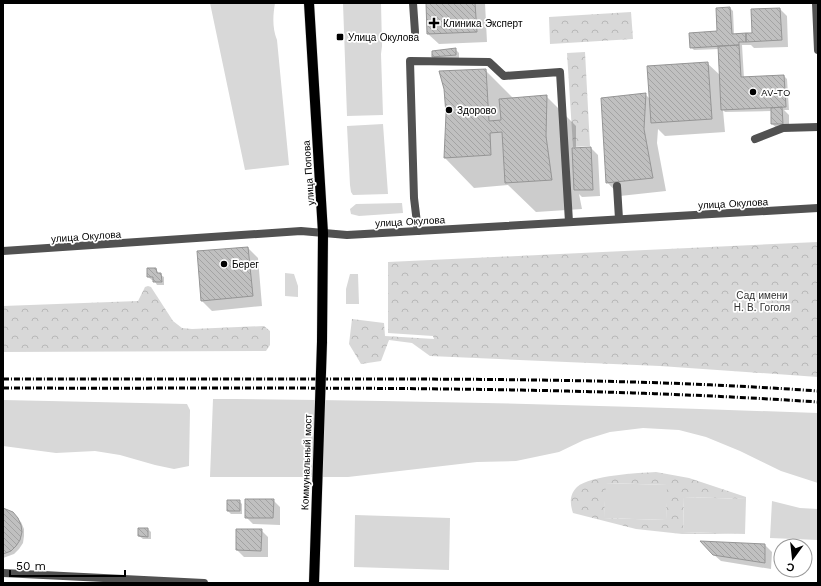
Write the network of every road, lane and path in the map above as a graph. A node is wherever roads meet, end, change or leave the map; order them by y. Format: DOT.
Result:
graph roads {
  1 [pos="309,3"];
  2 [pos="413,3"];
  3 [pos="816,3"];
  4 [pos="415,32"];
  5 [pos="818,50"];
  6 [pos="818,127"];
  7 [pos="755,139"];
  8 [pos="617,186"];
  9 [pos="818,208"];
  10 [pos="619,219"];
  11 [pos="569,222"];
  12 [pos="418,231"];
  13 [pos="323,233"];
  14 [pos="3,252"];
  15 [pos="322,342"];
  16 [pos="3,573"];
  17 [pos="204,583"];
  18 [pos="314,583"];
  1 -- 13 [label="main road, улица Попова"];
  2 -- 4 [label="street"];
  3 -- 5 [label="street"];
  6 -- 7 [label="street"];
  8 -- 10 [label="street"];
  9 -- 10 [label="street, улица Окулова"];
  10 -- 11 [label="street, улица Окулова"];
  11 -- 12 [label="street, улица Окулова"];
  11 -- 12 [label="street"];
  12 -- 13 [label="street, улица Окулова"];
  13 -- 14 [label="street, улица Окулова"];
  13 -- 15 [label="main road, улица Попова"];
  15 -- 18 [label="main road, Коммунальный мост, bridge"];
  16 -- 17 [label="street"];
}
